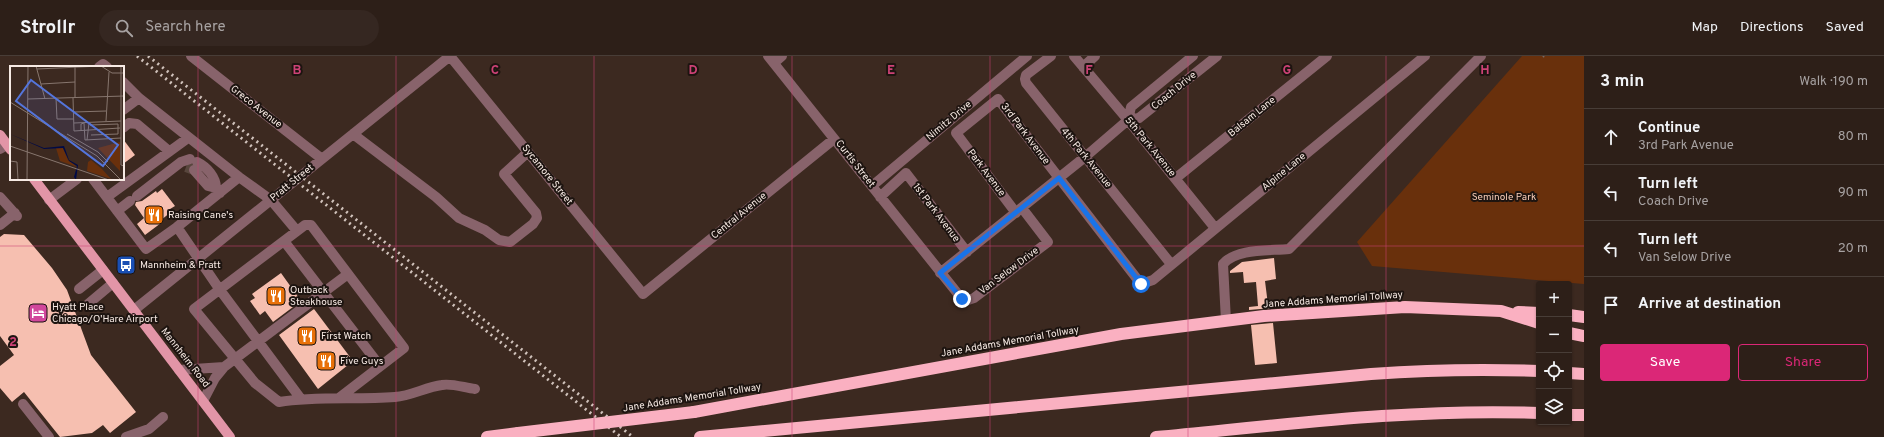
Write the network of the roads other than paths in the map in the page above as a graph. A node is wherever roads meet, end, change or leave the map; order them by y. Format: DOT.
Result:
graph roads {
  1 [pos="190,56"];
  2 [pos="450,56"];
  3 [pos="782,56"];
  4 [pos="1027,56"];
  5 [pos="1051,56"];
  6 [pos="1074,56"];
  7 [pos="1095,56"];
  8 [pos="1192,56"];
  9 [pos="1217,56"];
  10 [pos="1327,56"];
  11 [pos="1425,56"];
  12 [pos="1481,56"];
  13 [pos="771,59"];
  14 [pos="1083,66"];
  15 [pos="124,83"];
  16 [pos="139,98"];
  17 [pos="124,109"];
  18 [pos="1128,120"];
  19 [pos="124,127"];
  20 [pos="956,133"];
  21 [pos="353,134"];
  22 [pos="0,135"];
  23 [pos="188,138"];
  24 [pos="834,139"];
  25 [pos="6,148"];
  26 [pos="169,152"];
  27 [pos="528,152"];
  28 [pos="1085,157"];
  29 [pos="322,159"];
  30 [pos="239,177"];
  31 [pos="1059,178"];
  32 [pos="1176,178"];
  33 [pos="35,180"];
  34 [pos="76,180"];
  35 [pos="94,180"];
  36 [pos="872,186"];
  37 [pos="218,191"];
  38 [pos="0,197"];
  39 [pos="107,197"];
  40 [pos="880,197"];
  41 [pos="50,200"];
  42 [pos="271,200"];
  43 [pos="117,211"];
  44 [pos="1019,211"];
  45 [pos="0,225"];
  46 [pos="177,227"];
  47 [pos="1216,228"];
  48 [pos="297,231"];
  49 [pos="284,241"];
  50 [pos="966,252"];
  51 [pos="198,259"];
  52 [pos="1171,264"];
  53 [pos="103,270"];
  54 [pos="940,273"];
  55 [pos="348,274"];
  56 [pos="113,283"];
  57 [pos="1141,284"];
  58 [pos="79,289"];
  59 [pos="220,290"];
  60 [pos="323,293"];
  61 [pos="644,294"];
  62 [pos="88,304"];
  63 [pos="134,310"];
  64 [pos="1501,311"];
  65 [pos="1536,313"];
  66 [pos="1572,315"];
  67 [pos="1584,316"];
  68 [pos="1226,321"];
  69 [pos="1536,322"];
  70 [pos="1572,334"];
  71 [pos="1584,336"];
  72 [pos="259,341"];
  73 [pos="234,359"];
  74 [pos="380,366"];
  75 [pos="224,367"];
  76 [pos="179,370"];
  77 [pos="1536,372"];
  78 [pos="1572,373"];
  79 [pos="1584,374"];
  80 [pos="475,389"];
  81 [pos="338,398"];
  82 [pos="300,399"];
  83 [pos="203,401"];
  84 [pos="23,404"];
  85 [pos="1536,414"];
  86 [pos="1572,415"];
  87 [pos="1584,415"];
  88 [pos="163,417"];
  89 [pos="49,437"];
  90 [pos="126,437"];
  91 [pos="230,437"];
  92 [pos="487,437"];
  93 [pos="700,437"];
  94 [pos="1156,437"];
  1 -- 29 [label="street, Greco Avenue"];
  2 -- 21 [label="street, Pratt Street"];
  2 -- 27 [label="street, Sycamore Street"];
  3 -- 13 [label="street"];
  4 -- 36 [label="street, Nimitz Drive"];
  5 -- 28 [label="street, 4th Park Avenue"];
  6 -- 14 [label="street, 5th Park Avenue"];
  7 -- 14 [label="street"];
  8 -- 18 [label="street, Coach Drive"];
  9 -- 18 [label="street, Coach Drive"];
  10 -- 32 [label="street, Balsam Lane"];
  11 -- 47 [label="street, Alpine Lane"];
  12 -- 68 [label="street"];
  13 -- 24 [label="street, Curtis Street"];
  14 -- 18 [label="street, 5th Park Avenue"];
  15 -- 16 [label="street"];
  16 -- 17 [label="street"];
  16 -- 23 [label="street"];
  18 -- 28 [label="street, Coach Drive"];
  18 -- 32 [label="street, 5th Park Avenue"];
  19 -- 26 [label="street"];
  20 -- 31 [label="street, 3rd Park Avenue"];
  20 -- 44 [label="street, Park Avenue"];
  21 -- 27 [label="street"];
  21 -- 29 [label="street, Pratt Street"];
  22 -- 25 [label="main road"];
  23 -- 26 [label="street"];
  23 -- 30 [label="street"];
  24 -- 36 [label="street, Curtis Street"];
  24 -- 61 [label="street, Central Avenue"];
  26 -- 39 [label="street"];
  27 -- 61 [label="street, Sycamore Street"];
  28 -- 31 [label="street, Coach Drive"];
  28 -- 52 [label="street, 4th Park Avenue"];
  29 -- 42 [label="street, Pratt Street"];
  30 -- 37 [label="street"];
  30 -- 42 [label="street"];
  31 -- 44 [label="street, Coach Drive"];
  31 -- 57 [label="street, 3rd Park Avenue"];
  32 -- 47 [label="street, 5th Park Avenue"];
  33 -- 41 [label="main road, Mannheim Road"];
  34 -- 41 [label="street"];
  35 -- 39 [label="street"];
  36 -- 40 [label="street, Curtis Street"];
  37 -- 43 [label="street"];
  37 -- 46 [label="street"];
  38 -- 45 [label="street"];
  39 -- 43 [label="street"];
  40 -- 50 [label="street, 1st Park Avenue"];
  40 -- 54 [label="street, Curtis Street"];
  41 -- 53 [label="main road, Mannheim Road"];
  42 -- 48 [label="street"];
  42 -- 51 [label="street, Pratt Street"];
  43 -- 46 [label="street"];
  44 -- 50 [label="street, Coach Drive"];
  44 -- 54 [label="street, Van Selow Drive"];
  46 -- 51 [label="street"];
  47 -- 52 [label="street, Alpine Lane"];
  48 -- 49 [label="street"];
  48 -- 55 [label="street"];
  49 -- 59 [label="street"];
  49 -- 60 [label="street"];
  50 -- 54 [label="street, Coach Drive"];
  51 -- 59 [label="street"];
  51 -- 63 [label="street, Pratt Street"];
  52 -- 57 [label="street, Alpine Lane"];
  53 -- 56 [label="main road, Mannheim Road"];
  53 -- 58 [label="street"];
  55 -- 60 [label="street"];
  55 -- 74 [label="street"];
  56 -- 62 [label="street"];
  56 -- 63 [label="main road, Mannheim Road"];
  59 -- 72 [label="street"];
  59 -- 73 [label="street"];
  60 -- 72 [label="street"];
  60 -- 74 [label="street"];
  63 -- 76 [label="main road, Mannheim Road"];
  64 -- 65 [label="highway"];
  64 -- 68 [label="highway, Jane Addams Memorial Tollway"];
  64 -- 69 [label="highway, Jane Addams Memorial Tollway"];
  66 -- 67 [label="highway"];
  68 -- 92 [label="highway, Jane Addams Memorial Tollway, bridge"];
  70 -- 71 [label="highway"];
  72 -- 73 [label="street"];
  72 -- 82 [label="street"];
  73 -- 75 [label="street"];
  73 -- 82 [label="street"];
  74 -- 81 [label="street"];
  75 -- 76 [label="street"];
  75 -- 83 [label="street"];
  76 -- 83 [label="main road, Mannheim Road"];
  77 -- 93 [label="highway"];
  78 -- 79 [label="highway"];
  80 -- 81 [label="street"];
  81 -- 82 [label="street"];
  83 -- 91 [label="main road, Mannheim Road"];
  84 -- 89 [label="street"];
  85 -- 94 [label="highway"];
  86 -- 87 [label="highway"];
  88 -- 90 [label="street"];
}
